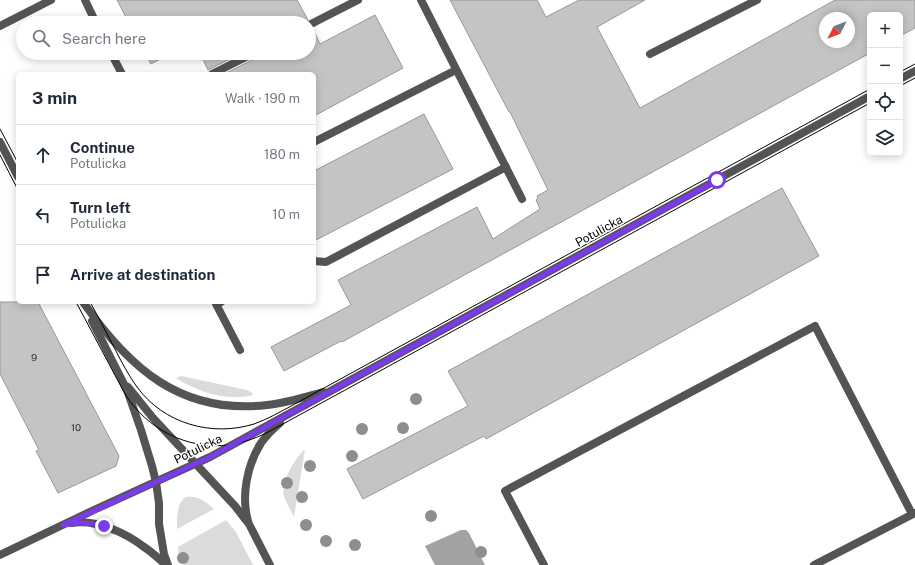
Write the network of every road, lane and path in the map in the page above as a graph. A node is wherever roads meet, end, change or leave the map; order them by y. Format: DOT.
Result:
graph roads {
  1 [pos="51,0"];
  2 [pos="85,0"];
  3 [pos="358,0"];
  4 [pos="421,0"];
  5 [pos="756,0"];
  6 [pos="20,16"];
  7 [pos="93,16"];
  8 [pos="16,18"];
  9 [pos="316,21"];
  10 [pos="0,26"];
  11 [pos="650,54"];
  12 [pos="115,60"];
  13 [pos="240,60"];
  14 [pos="456,70"];
  15 [pos="915,71"];
  16 [pos="121,72"];
  17 [pos="216,72"];
  18 [pos="903,77"];
  19 [pos="867,98"];
  20 [pos="316,141"];
  21 [pos="0,142"];
  22 [pos="506,167"];
  23 [pos="16,173"];
  24 [pos="522,199"];
  25 [pos="316,261"];
  26 [pos="84,304"];
  27 [pos="85,304"];
  28 [pos="216,304"];
  29 [pos="240,350"];
  30 [pos="119,373"];
  31 [pos="339,386"];
  32 [pos="296,410"];
  33 [pos="196,464"];
  34 [pos="156,482"];
  35 [pos="914,513"];
  36 [pos="249,524"];
  37 [pos="63,525"];
  38 [pos="0,555"];
  39 [pos="167,565"];
  40 [pos="270,565"];
  41 [pos="544,565"];
  42 [pos="814,565"];
  1 -- 6 [label="street"];
  2 -- 7 [label="street"];
  3 -- 9 [label="street"];
  4 -- 14 [label="street"];
  5 -- 11 [label="street"];
  8 -- 10 [label="street"];
  12 -- 16 [label="street"];
  13 -- 17 [label="street"];
  14 -- 20 [label="street"];
  14 -- 22 [label="street"];
  15 -- 18 [label="street"];
  19 -- 31 [label="street, Potulicka"];
  21 -- 23 [label="street"];
  22 -- 24 [label="street"];
  22 -- 25 [label="street"];
  26 -- 30 [label="street"];
  27 -- 31 [label="street, Potulicka"];
  28 -- 29 [label="street"];
  30 -- 33 [label="street"];
  30 -- 34 [label="street"];
  31 -- 32 [label="street, Potulicka"];
  32 -- 33 [label="street, Potulicka"];
  32 -- 36 [label="street"];
  33 -- 34 [label="street, Potulicka"];
  33 -- 36 [label="street"];
  34 -- 37 [label="street, Potulicka"];
  34 -- 39 [label="street"];
  35 -- 41 [label="street"];
  35 -- 42 [label="street"];
  36 -- 40 [label="street"];
  37 -- 38 [label="street, Potulicka"];
  37 -- 39 [label="street, Potulicka"];
}
